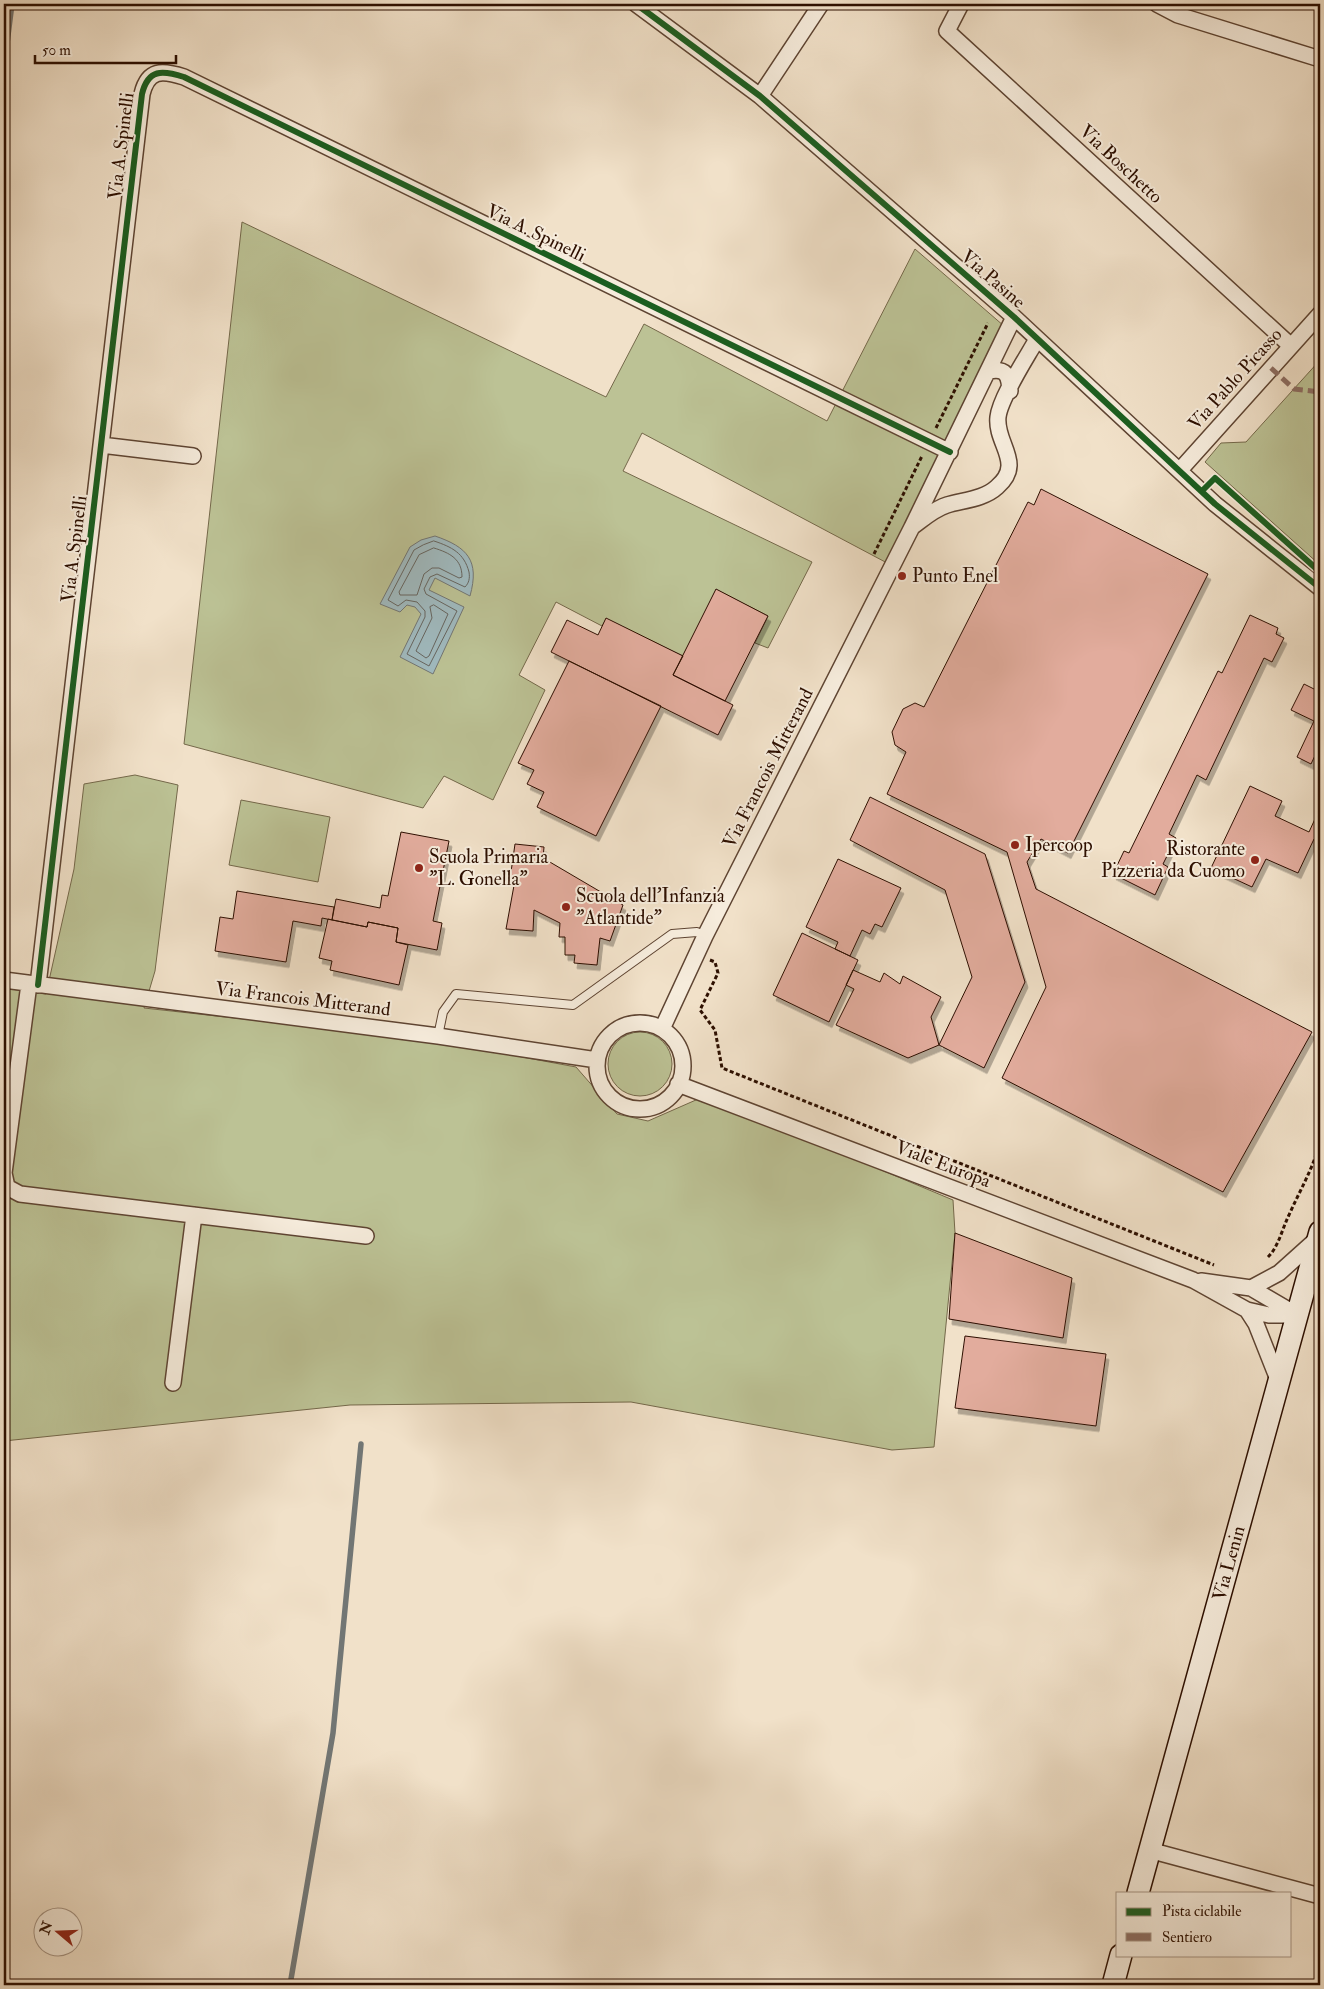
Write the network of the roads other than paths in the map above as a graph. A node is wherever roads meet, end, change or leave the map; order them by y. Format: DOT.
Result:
graph roads {
  1 [pos="636,4"];
  2 [pos="821,4"];
  3 [pos="961,4"];
  4 [pos="1157,4"];
  5 [pos="1320,59"];
  6 [pos="760,96"];
  7 [pos="1320,314"];
  8 [pos="1014,317"];
  9 [pos="1037,339"];
  10 [pos="1290,346"];
  11 [pos="989,371"];
  12 [pos="1010,391"];
  13 [pos="101,445"];
  14 [pos="950,452"];
  15 [pos="193,456"];
  16 [pos="942,469"];
  17 [pos="1180,470"];
  18 [pos="952,504"];
  19 [pos="912,527"];
  20 [pos="1320,588"];
  21 [pos="706,936"];
  22 [pos="4,980"];
  23 [pos="33,984"];
  24 [pos="662,1028"];
  25 [pos="438,1036"];
  26 [pos="597,1060"];
  27 [pos="678,1084"];
  28 [pos="194,1215"];
  29 [pos="1320,1234"];
  30 [pos="366,1236"];
  31 [pos="1193,1280"];
  32 [pos="1251,1288"];
  33 [pos="1247,1310"];
  34 [pos="1297,1315"];
  35 [pos="1279,1382"];
  36 [pos="173,1383"];
  37 [pos="1149,1850"];
  38 [pos="1138,1892"];
  39 [pos="1320,1896"];
  40 [pos="1121,1956"];
  41 [pos="1112,1985"];
  1 -- 6 [label="street, Via Pasine"];
  2 -- 6 [label="street"];
  3 -- 10 [label="street, Via Boschetto"];
  4 -- 5 [label="street"];
  6 -- 8 [label="street, Via Pasine"];
  7 -- 10 [label="street, Via Pablo Picasso"];
  8 -- 9 [label="street, Via Pasine"];
  8 -- 11 [label="street, Via Francois Mitterand"];
  9 -- 12 [label="street, Via Francois Mitterand"];
  9 -- 17 [label="street, Via Pasine"];
  10 -- 17 [label="street, Via Pablo Picasso"];
  11 -- 12 [label="street"];
  11 -- 14 [label="street, Via Francois Mitterand"];
  12 -- 18 [label="street, Via Francois Mitterand"];
  13 -- 14 [label="street, Via A. Spinelli"];
  13 -- 15 [label="street"];
  13 -- 23 [label="street, Via A. Spinelli"];
  14 -- 16 [label="street, Via Francois Mitterand"];
  16 -- 18 [label="street"];
  16 -- 19 [label="street, Via Francois Mitterand"];
  17 -- 20 [label="street, Via Pasine"];
  18 -- 19 [label="street, Via Francois Mitterand"];
  19 -- 21 [label="street, Via Francois Mitterand"];
  21 -- 24 [label="street, Via Francois Mitterand"];
  21 -- 25 [label="lane"];
  22 -- 23 [label="street, Via Francois Mitterand"];
  23 -- 25 [label="street, Via Francois Mitterand"];
  23 -- 28 [label="street, Via A. Spinelli"];
  24 -- 26 [label="street"];
  24 -- 27 [label="street"];
  25 -- 26 [label="street, Via Francois Mitterand"];
  26 -- 27 [label="street"];
  27 -- 31 [label="street, Viale Europa"];
  28 -- 30 [label="street, Via A. Spinelli"];
  28 -- 36 [label="street"];
  29 -- 32 [label="street"];
  29 -- 34 [label="main road, Via Lenin"];
  31 -- 32 [label="street"];
  31 -- 33 [label="street"];
  32 -- 34 [label="street"];
  33 -- 34 [label="street"];
  33 -- 35 [label="street"];
  34 -- 35 [label="main road, Via Lenin"];
  35 -- 37 [label="main road, Via Lenin"];
  37 -- 38 [label="main road, Via Lenin"];
  37 -- 39 [label="street"];
  40 -- 41 [label="main road"];
}
